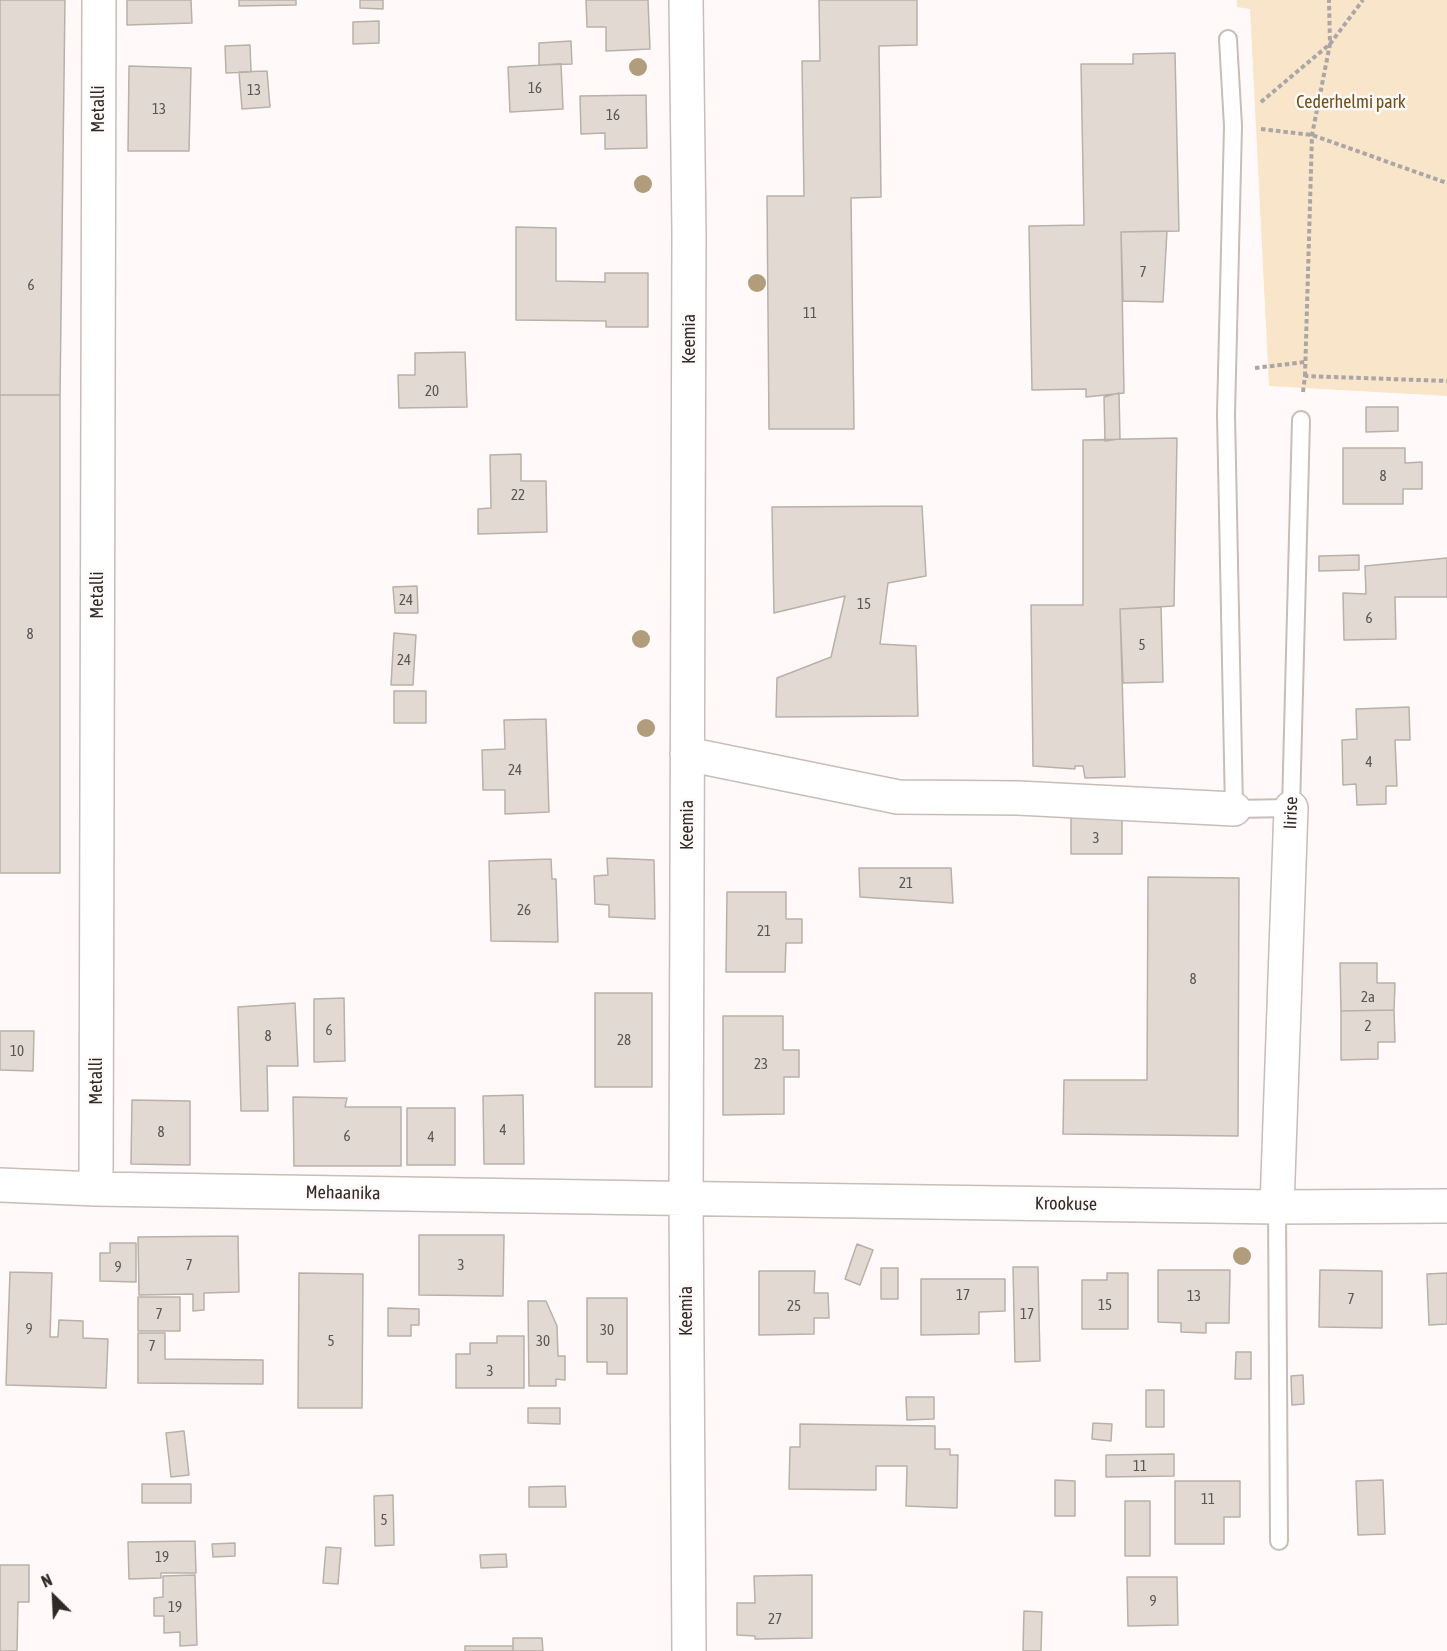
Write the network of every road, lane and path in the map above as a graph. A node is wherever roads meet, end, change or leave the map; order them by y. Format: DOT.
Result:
graph roads {
  1 [pos="99,0"];
  2 [pos="686,0"];
  3 [pos="1329,0"];
  4 [pos="1363,0"];
  5 [pos="1228,39"];
  6 [pos="1330,44"];
  7 [pos="1233,126"];
  8 [pos="1312,135"];
  9 [pos="1447,183"];
  10 [pos="1305,362"];
  11 [pos="1227,372"];
  12 [pos="1305,376"];
  13 [pos="1447,381"];
  14 [pos="1300,420"];
  15 [pos="687,754"];
  16 [pos="1292,808"];
  17 [pos="1234,809"];
  18 [pos="0,1185"];
  19 [pos="96,1190"];
  20 [pos="686,1198"];
  21 [pos="1447,1206"];
  22 [pos="1277,1207"];
  23 [pos="1279,1541"];
  24 [pos="689,1651"];
  1 -- 19 [label="street, Metalli"];
  2 -- 15 [label="street, Keemia"];
  3 -- 6 [label="path"];
  4 -- 6 [label="path"];
  5 -- 7 [label="lane"];
  6 -- 7 [label="path"];
  6 -- 8 [label="path"];
  7 -- 8 [label="path"];
  7 -- 11 [label="lane"];
  8 -- 9 [label="path"];
  8 -- 10 [label="path"];
  10 -- 11 [label="path"];
  10 -- 12 [label="path"];
  11 -- 17 [label="lane"];
  12 -- 13 [label="path"];
  12 -- 14 [label="path"];
  14 -- 16 [label="lane, Iirise"];
  15 -- 17 [label="street"];
  15 -- 20 [label="street, Keemia"];
  16 -- 17 [label="lane"];
  16 -- 22 [label="street, Iirise"];
  18 -- 19 [label="street, Mehaanika"];
  19 -- 20 [label="street, Mehaanika"];
  20 -- 22 [label="street, Krookuse"];
  20 -- 24 [label="street, Keemia"];
  21 -- 22 [label="street, Krookuse"];
  22 -- 23 [label="lane"];
}
